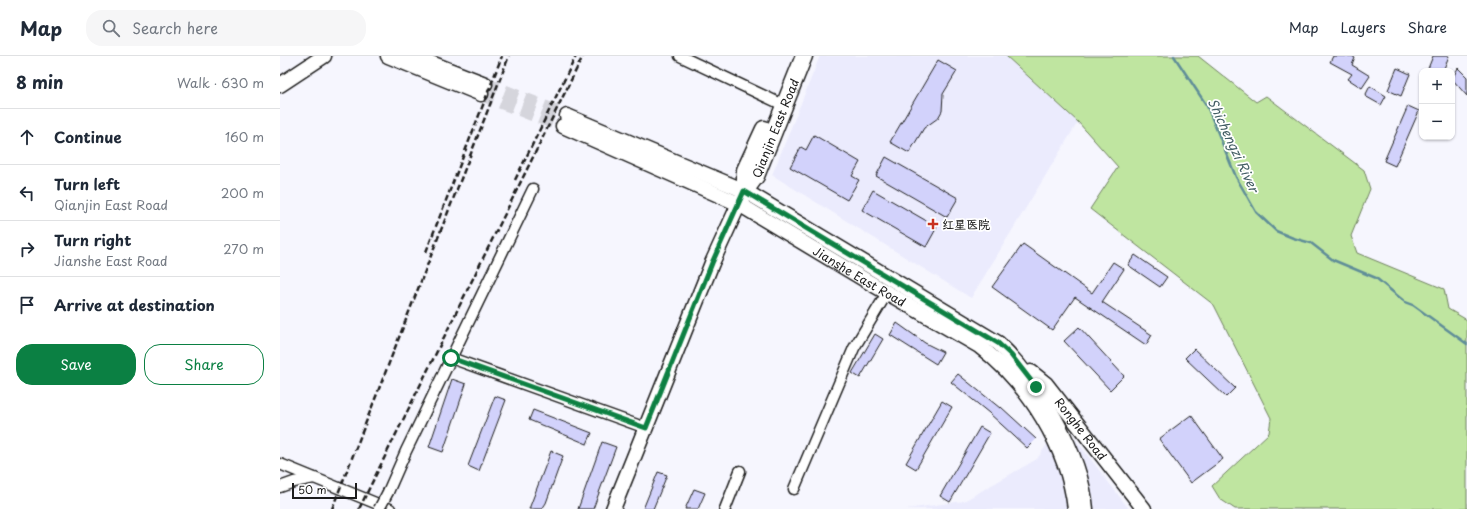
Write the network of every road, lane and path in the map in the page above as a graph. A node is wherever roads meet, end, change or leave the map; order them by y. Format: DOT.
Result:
graph roads {
  1 [pos="324,56"];
  2 [pos="388,56"];
  3 [pos="413,56"];
  4 [pos="680,56"];
  5 [pos="797,56"];
  6 [pos="804,56"];
  7 [pos="280,85"];
  8 [pos="777,102"];
  9 [pos="565,121"];
  10 [pos="533,189"];
  11 [pos="742,198"];
  12 [pos="887,292"];
  13 [pos="1011,355"];
  14 [pos="451,358"];
  15 [pos="646,428"];
  16 [pos="280,464"];
  17 [pos="740,471"];
  18 [pos="314,478"];
  19 [pos="280,488"];
  20 [pos="794,489"];
  21 [pos="379,509"];
  22 [pos="390,509"];
  23 [pos="613,509"];
  24 [pos="725,509"];
  25 [pos="1075,509"];
  26 [pos="1086,509"];
  27 [pos="1144,509"];
  1 -- 7 [label="main road"];
  2 -- 3 [label="main road"];
  4 -- 8 [label="street"];
  5 -- 8 [label="main road"];
  6 -- 11 [label="main road, Qianjin East Road"];
  8 -- 11 [label="main road"];
  9 -- 11 [label="main road"];
  10 -- 14 [label="street"];
  11 -- 12 [label="main road, Jianshe East Road"];
  11 -- 13 [label="main road, Jianshe East Road"];
  11 -- 15 [label="main road, Qianjin East Road"];
  12 -- 20 [label="street"];
  12 -- 25 [label="main road, Jianshe East Road"];
  13 -- 26 [label="main road, Jianshe East Road"];
  13 -- 27 [label="main road, Ronghe Road"];
  14 -- 15 [label="street"];
  14 -- 21 [label="street, bridge"];
  15 -- 23 [label="main road, Qianjin East Road"];
  16 -- 18 [label="street"];
  17 -- 24 [label="street"];
  18 -- 19 [label="street"];
  18 -- 22 [label="street"];
}
